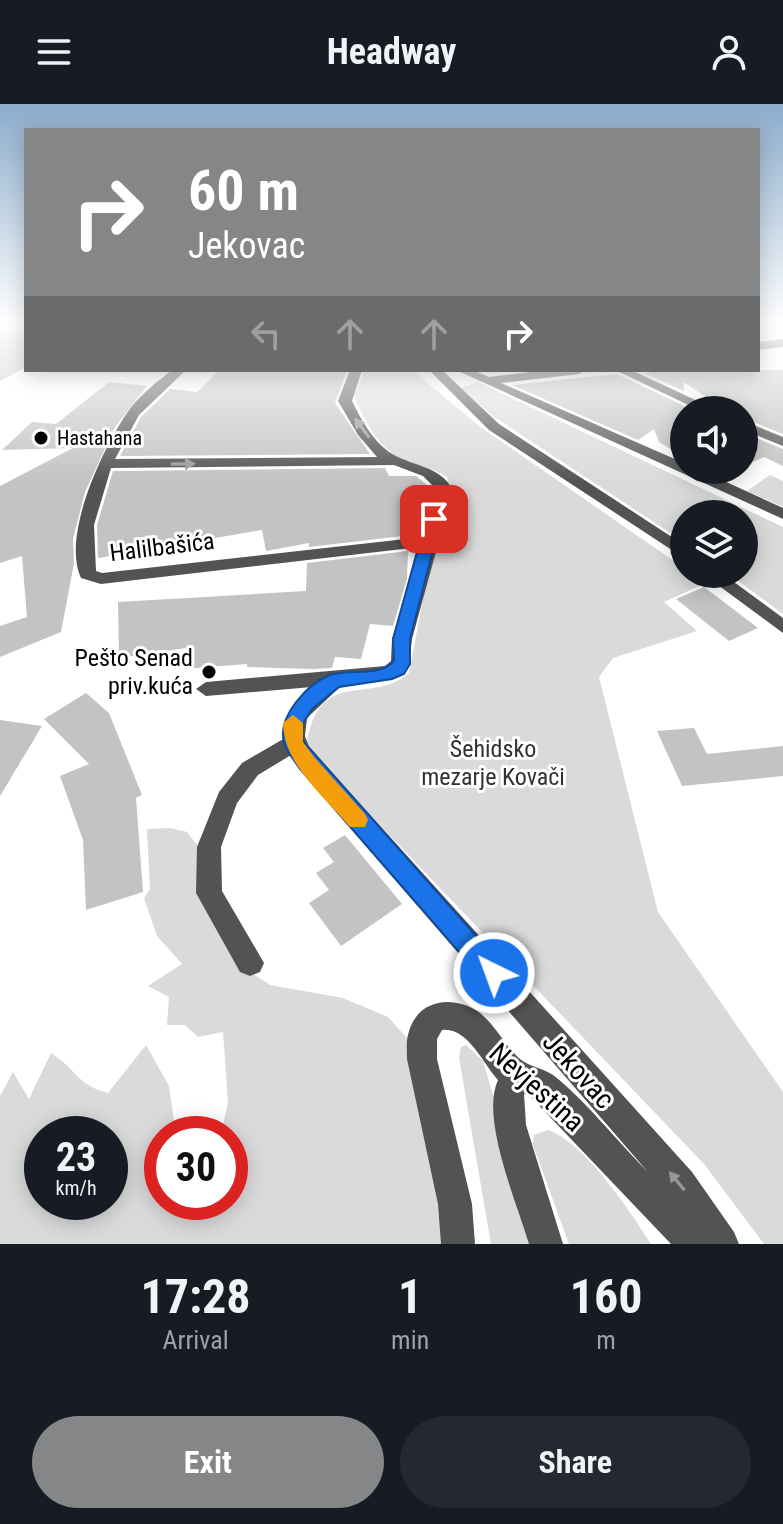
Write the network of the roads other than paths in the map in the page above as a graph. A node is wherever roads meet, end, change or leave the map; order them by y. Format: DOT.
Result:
graph roads {
  1 [pos="172,376"];
  2 [pos="354,376"];
  3 [pos="441,376"];
  4 [pos="478,376"];
  5 [pos="510,376"];
  6 [pos="635,376"];
  7 [pos="488,380"];
  8 [pos="679,396"];
  9 [pos="758,430"];
  10 [pos="779,438"];
  11 [pos="758,442"];
  12 [pos="670,459"];
  13 [pos="398,461"];
  14 [pos="105,464"];
  15 [pos="722,484"];
  16 [pos="783,514"];
  17 [pos="429,541"];
  18 [pos="670,544"];
  19 [pos="731,588"];
  20 [pos="783,627"];
  21 [pos="334,681"];
  22 [pos="206,689"];
  23 [pos="294,743"];
  24 [pos="250,963"];
  25 [pos="517,1075"];
  26 [pos="458,1244"];
  27 [pos="546,1244"];
  28 [pos="695,1244"];
  29 [pos="722,1244"];
  1 -- 14 [label="street, Halilbašića"];
  13 -- 2 [label="street, one-way"];
  3 -- 18 [label="street"];
  4 -- 7 [label="street"];
  5 -- 7 [label="street"];
  6 -- 8 [label="street"];
  7 -- 12 [label="street"];
  9 -- 10 [label="street"];
  10 -- 11 [label="street"];
  14 -- 13 [label="street, one-way"];
  13 -- 17 [label="street"];
  14 -- 17 [label="street, Halilbašića"];
  15 -- 16 [label="street"];
  17 -- 21 [label="street"];
  19 -- 20 [label="street"];
  21 -- 22 [label="street"];
  21 -- 23 [label="street"];
  23 -- 24 [label="street"];
  29 -- 23 [label="street, Jekovac, one-way"];
  25 -- 26 [label="street, Nevjestina"];
  25 -- 27 [label="street"];
  25 -- 28 [label="street, Nevjestina"];
}
